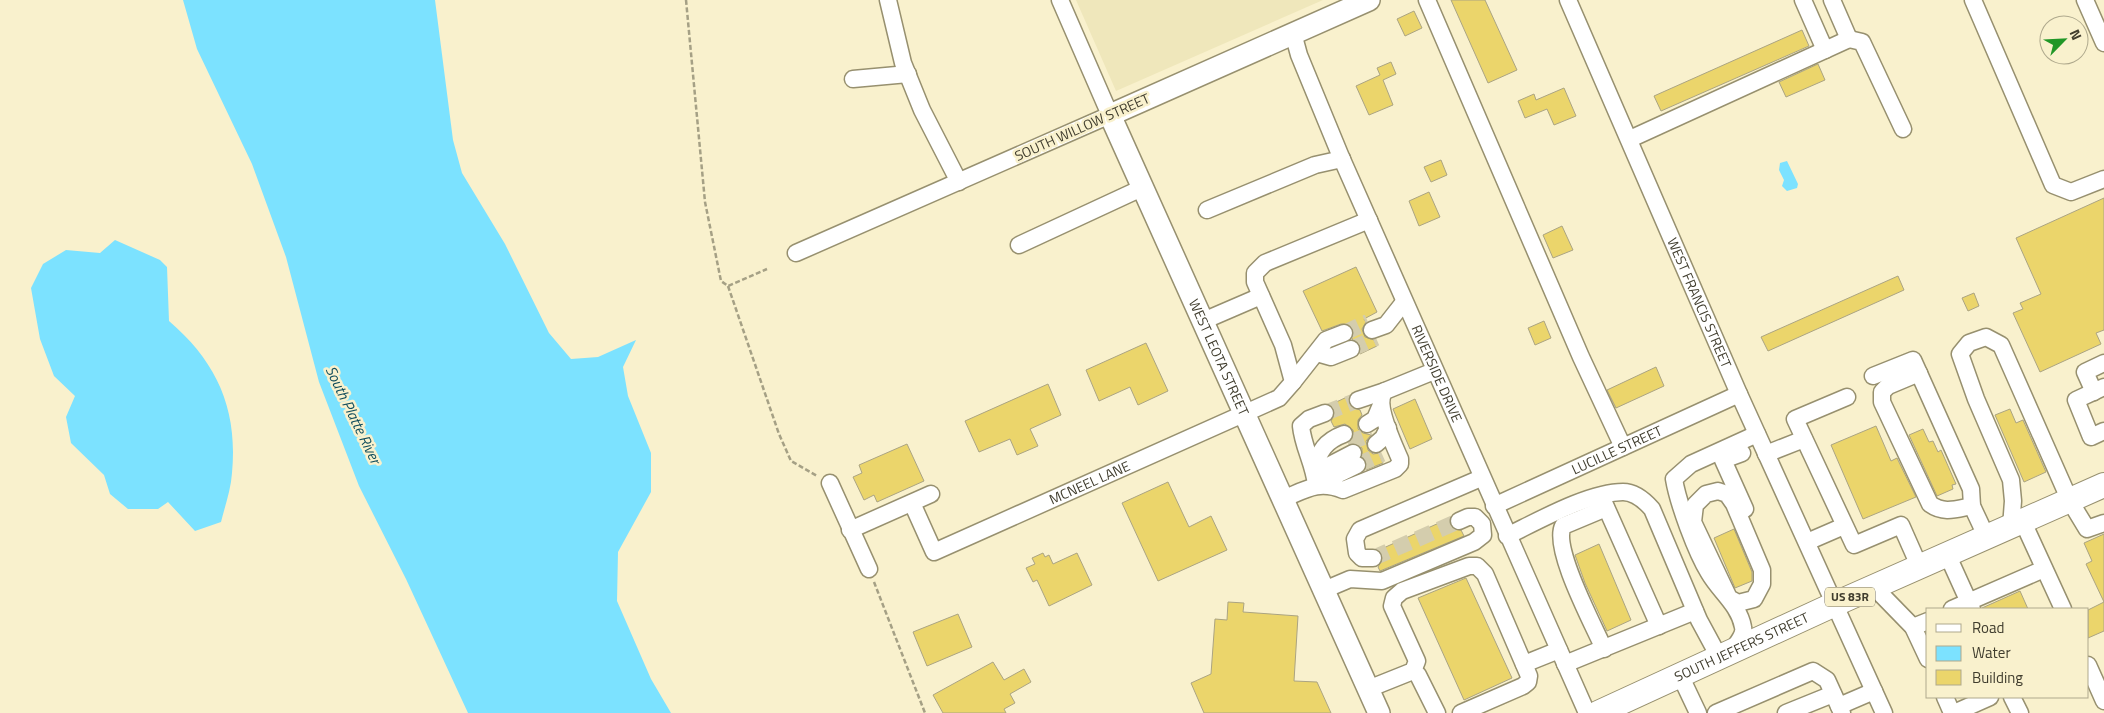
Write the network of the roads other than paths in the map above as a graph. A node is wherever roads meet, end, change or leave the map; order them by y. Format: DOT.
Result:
graph roads {
  1 [pos="888,0"];
  2 [pos="1060,0"];
  3 [pos="1368,0"];
  4 [pos="1427,0"];
  5 [pos="1568,0"];
  6 [pos="1803,0"];
  7 [pos="1832,0"];
  8 [pos="1973,0"];
  9 [pos="2085,0"];
  10 [pos="1293,33"];
  11 [pos="1849,39"];
  12 [pos="2104,43"];
  13 [pos="1825,50"];
  14 [pos="908,74"];
  15 [pos="853,79"];
  16 [pos="1110,115"];
  17 [pos="1902,130"];
  18 [pos="1630,139"];
  19 [pos="1342,159"];
  20 [pos="2104,179"];
  21 [pos="959,182"];
  22 [pos="1144,187"];
  23 [pos="1207,210"];
  24 [pos="1369,220"];
  25 [pos="1018,245"];
  26 [pos="796,253"];
  27 [pos="1261,296"];
  28 [pos="1404,302"];
  29 [pos="1203,321"];
  30 [pos="1376,329"];
  31 [pos="1347,341"];
  32 [pos="2104,363"];
  33 [pos="1434,371"];
  34 [pos="1919,373"];
  35 [pos="1873,376"];
  36 [pos="1293,382"];
  37 [pos="2099,390"];
  38 [pos="1739,394"];
  39 [pos="1847,397"];
  40 [pos="1358,400"];
  41 [pos="1325,413"];
  42 [pos="1245,415"];
  43 [pos="1381,426"];
  44 [pos="2104,431"];
  45 [pos="1804,439"];
  46 [pos="1762,444"];
  47 [pos="1623,447"];
  48 [pos="1351,449"];
  49 [pos="1718,457"];
  50 [pos="1315,478"];
  51 [pos="1481,478"];
  52 [pos="830,483"];
  53 [pos="2104,485"];
  54 [pos="931,494"];
  55 [pos="1283,499"];
  56 [pos="2070,501"];
  57 [pos="1604,502"];
  58 [pos="912,503"];
  59 [pos="1972,506"];
  60 [pos="1496,511"];
  61 [pos="1459,520"];
  62 [pos="2104,523"];
  63 [pos="1482,524"];
  64 [pos="2017,524"];
  65 [pos="1844,526"];
  66 [pos="850,530"];
  67 [pos="1507,536"];
  68 [pos="1987,538"];
  69 [pos="1807,542"];
  70 [pos="1948,556"];
  71 [pos="1372,558"];
  72 [pos="1920,568"];
  73 [pos="869,569"];
  74 [pos="2044,569"];
  75 [pos="1874,587"];
  76 [pos="1324,590"];
  77 [pos="1754,599"];
  78 [pos="1733,602"];
  79 [pos="1835,604"];
  80 [pos="1971,605"];
  81 [pos="1957,608"];
  82 [pos="2062,608"];
  83 [pos="1695,611"];
  84 [pos="1921,624"];
  85 [pos="1659,626"];
  86 [pos="1778,630"];
  87 [pos="1604,649"];
  88 [pos="1926,651"];
  89 [pos="1726,654"];
  90 [pos="1562,657"];
  91 [pos="1524,664"];
  92 [pos="2089,667"];
  93 [pos="1413,671"];
  94 [pos="1680,675"];
  95 [pos="1368,689"];
  96 [pos="1874,691"];
  97 [pos="1946,698"];
  98 [pos="1988,698"];
  99 [pos="2012,698"];
  100 [pos="2104,701"];
  101 [pos="1838,704"];
  102 [pos="1379,713"];
  103 [pos="1437,713"];
  104 [pos="1461,713"];
  105 [pos="1587,713"];
  106 [pos="1598,713"];
  107 [pos="1698,713"];
  108 [pos="1716,713"];
  109 [pos="1786,713"];
  110 [pos="1884,713"];
  111 [pos="1953,713"];
  112 [pos="2020,713"];
  1 -- 14 [label="street"];
  2 -- 16 [label="street, WEST LEOTA STREET"];
  3 -- 10 [label="main road, SOUTH WILLOW STREET"];
  4 -- 47 [label="street"];
  5 -- 18 [label="street, WEST FRANCIS STREET"];
  6 -- 13 [label="street"];
  7 -- 11 [label="street"];
  8 -- 20 [label="street"];
  9 -- 12 [label="street"];
  10 -- 16 [label="main road, SOUTH WILLOW STREET"];
  10 -- 19 [label="street, RIVERSIDE DRIVE"];
  11 -- 13 [label="street"];
  11 -- 17 [label="street"];
  13 -- 18 [label="street"];
  14 -- 15 [label="street"];
  14 -- 21 [label="street"];
  16 -- 21 [label="street, SOUTH WILLOW STREET"];
  16 -- 22 [label="main road, WEST LEOTA STREET"];
  18 -- 38 [label="street, WEST FRANCIS STREET"];
  19 -- 23 [label="street"];
  19 -- 24 [label="street, RIVERSIDE DRIVE"];
  21 -- 26 [label="street, SOUTH WILLOW STREET"];
  22 -- 25 [label="street"];
  22 -- 29 [label="main road, WEST LEOTA STREET"];
  24 -- 27 [label="street"];
  24 -- 28 [label="street, RIVERSIDE DRIVE"];
  27 -- 29 [label="street"];
  27 -- 36 [label="street"];
  28 -- 30 [label="street"];
  28 -- 33 [label="street, RIVERSIDE DRIVE"];
  29 -- 42 [label="main road, WEST LEOTA STREET"];
  31 -- 36 [label="street, MCNEEL LANE"];
  32 -- 37 [label="street"];
  33 -- 43 [label="street"];
  33 -- 51 [label="street, RIVERSIDE DRIVE"];
  34 -- 35 [label="street"];
  34 -- 59 [label="street"];
  34 -- 59 [label="street"];
  36 -- 42 [label="street, MCNEEL LANE"];
  37 -- 44 [label="street"];
  38 -- 46 [label="street, WEST FRANCIS STREET"];
  38 -- 47 [label="street, LUCILLE STREET"];
  39 -- 45 [label="street"];
  40 -- 43 [label="street"];
  41 -- 50 [label="street"];
  42 -- 55 [label="main road, WEST LEOTA STREET"];
  42 -- 58 [label="street, MCNEEL LANE"];
  43 -- 50 [label="street"];
  45 -- 46 [label="street"];
  45 -- 65 [label="street"];
  46 -- 49 [label="street"];
  46 -- 69 [label="street, WEST FRANCIS STREET"];
  47 -- 60 [label="street, LUCILLE STREET"];
  48 -- 50 [label="street"];
  49 -- 77 [label="street"];
  49 -- 78 [label="street"];
  50 -- 55 [label="street"];
  51 -- 60 [label="street, RIVERSIDE DRIVE"];
  51 -- 71 [label="street"];
  52 -- 66 [label="street"];
  53 -- 56 [label="highway, SOUTH JEFFERS STREET / US 83R"];
  54 -- 58 [label="street"];
  55 -- 76 [label="main road, WEST LEOTA STREET"];
  56 -- 62 [label="street"];
  56 -- 64 [label="highway, SOUTH JEFFERS STREET / US 83R"];
  56 -- 64 [label="street"];
  57 -- 67 [label="street"];
  57 -- 83 [label="street"];
  57 -- 85 [label="street"];
  57 -- 87 [label="street"];
  58 -- 66 [label="street"];
  59 -- 68 [label="street"];
  60 -- 63 [label="street, LUCILLE STREET"];
  60 -- 67 [label="street, RIVERSIDE DRIVE"];
  61 -- 63 [label="street"];
  63 -- 76 [label="street"];
  64 -- 68 [label="highway, SOUTH JEFFERS STREET / US 83R"];
  64 -- 74 [label="street"];
  65 -- 69 [label="street"];
  65 -- 72 [label="street"];
  66 -- 73 [label="street"];
  67 -- 90 [label="street, RIVERSIDE DRIVE"];
  68 -- 70 [label="highway, SOUTH JEFFERS STREET / US 83R"];
  69 -- 79 [label="street, WEST FRANCIS STREET"];
  70 -- 72 [label="highway, SOUTH JEFFERS STREET / US 83R"];
  70 -- 80 [label="street"];
  72 -- 75 [label="highway, SOUTH JEFFERS STREET / US 83R"];
  74 -- 80 [label="street"];
  74 -- 82 [label="street"];
  75 -- 79 [label="highway, SOUTH JEFFERS STREET / US 83R"];
  75 -- 84 [label="street"];
  76 -- 95 [label="main road, WEST LEOTA STREET"];
  77 -- 78 [label="street"];
  77 -- 78 [label="street"];
  77 -- 86 [label="street"];
  78 -- 89 [label="street"];
  79 -- 86 [label="highway, SOUTH JEFFERS STREET / US 83R"];
  79 -- 96 [label="street, WEST FRANCIS STREET"];
  80 -- 81 [label="street"];
  83 -- 85 [label="street"];
  83 -- 89 [label="street"];
  84 -- 88 [label="street"];
  85 -- 87 [label="street"];
  86 -- 89 [label="highway, SOUTH JEFFERS STREET / US 83R"];
  87 -- 90 [label="street"];
  89 -- 94 [label="highway, SOUTH JEFFERS STREET / US 83R"];
  90 -- 91 [label="street"];
  90 -- 105 [label="street, RIVERSIDE DRIVE"];
  91 -- 93 [label="street"];
  91 -- 104 [label="street"];
  92 -- 100 [label="street"];
  93 -- 95 [label="street"];
  93 -- 103 [label="street"];
  94 -- 106 [label="highway, SOUTH JEFFERS STREET / US 83R"];
  94 -- 107 [label="street"];
  95 -- 102 [label="main road, WEST LEOTA STREET"];
  96 -- 101 [label="street"];
  96 -- 110 [label="street, WEST FRANCIS STREET"];
  97 -- 111 [label="street"];
  98 -- 111 [label="street"];
  99 -- 112 [label="street"];
  101 -- 108 [label="street"];
  101 -- 109 [label="street"];
}
